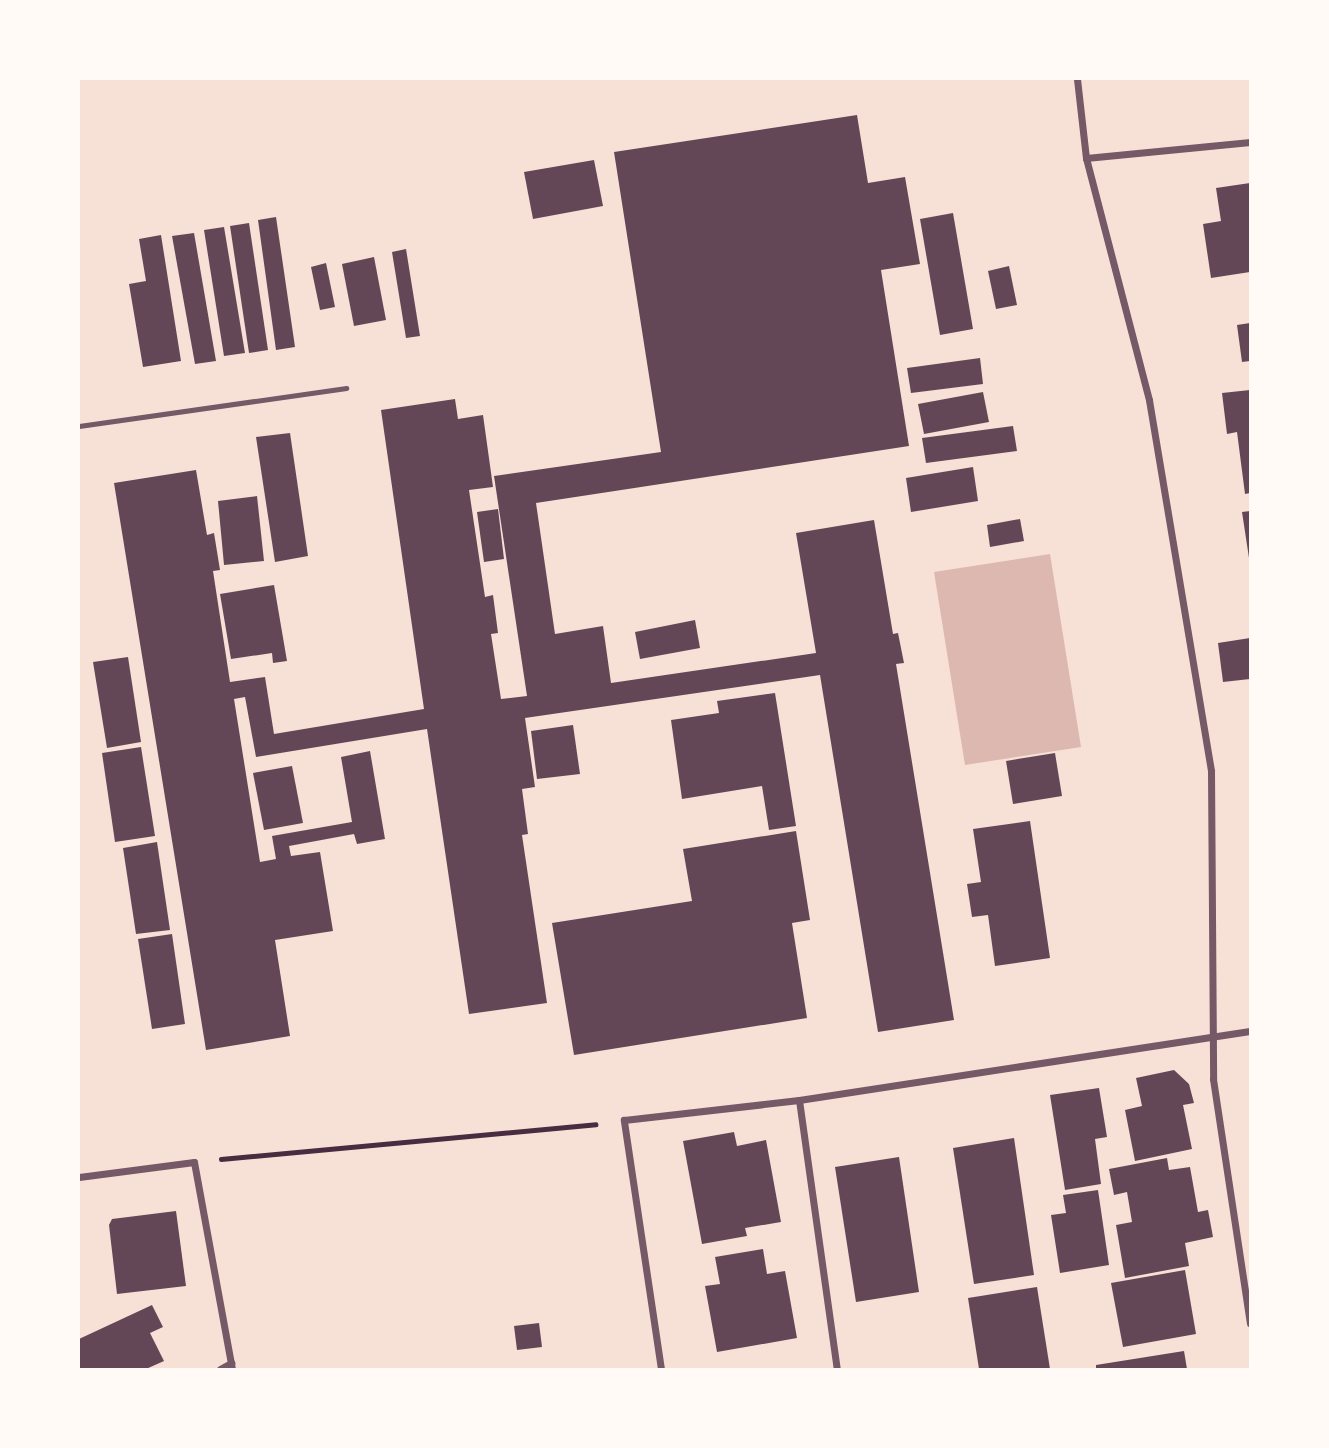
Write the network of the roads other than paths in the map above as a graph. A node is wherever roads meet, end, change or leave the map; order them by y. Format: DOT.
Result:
graph roads {
  1 [pos="1077,79"];
  2 [pos="1250,142"];
  3 [pos="1086,158"];
  4 [pos="346,388"];
  5 [pos="79,426"];
  6 [pos="1250,1031"];
  7 [pos="1212,1037"];
  8 [pos="799,1100"];
  9 [pos="79,1178"];
  10 [pos="1250,1323"];
  11 [pos="232,1366"];
  12 [pos="220,1369"];
  13 [pos="661,1369"];
  14 [pos="837,1369"];
  1 -- 3 [label="street"];
  2 -- 3 [label="street"];
  3 -- 7 [label="street"];
  4 -- 5 [label="lane"];
  6 -- 7 [label="street"];
  7 -- 8 [label="street"];
  7 -- 10 [label="street"];
  8 -- 13 [label="street"];
  8 -- 14 [label="street"];
  9 -- 11 [label="street"];
  11 -- 12 [label="street"];
}
